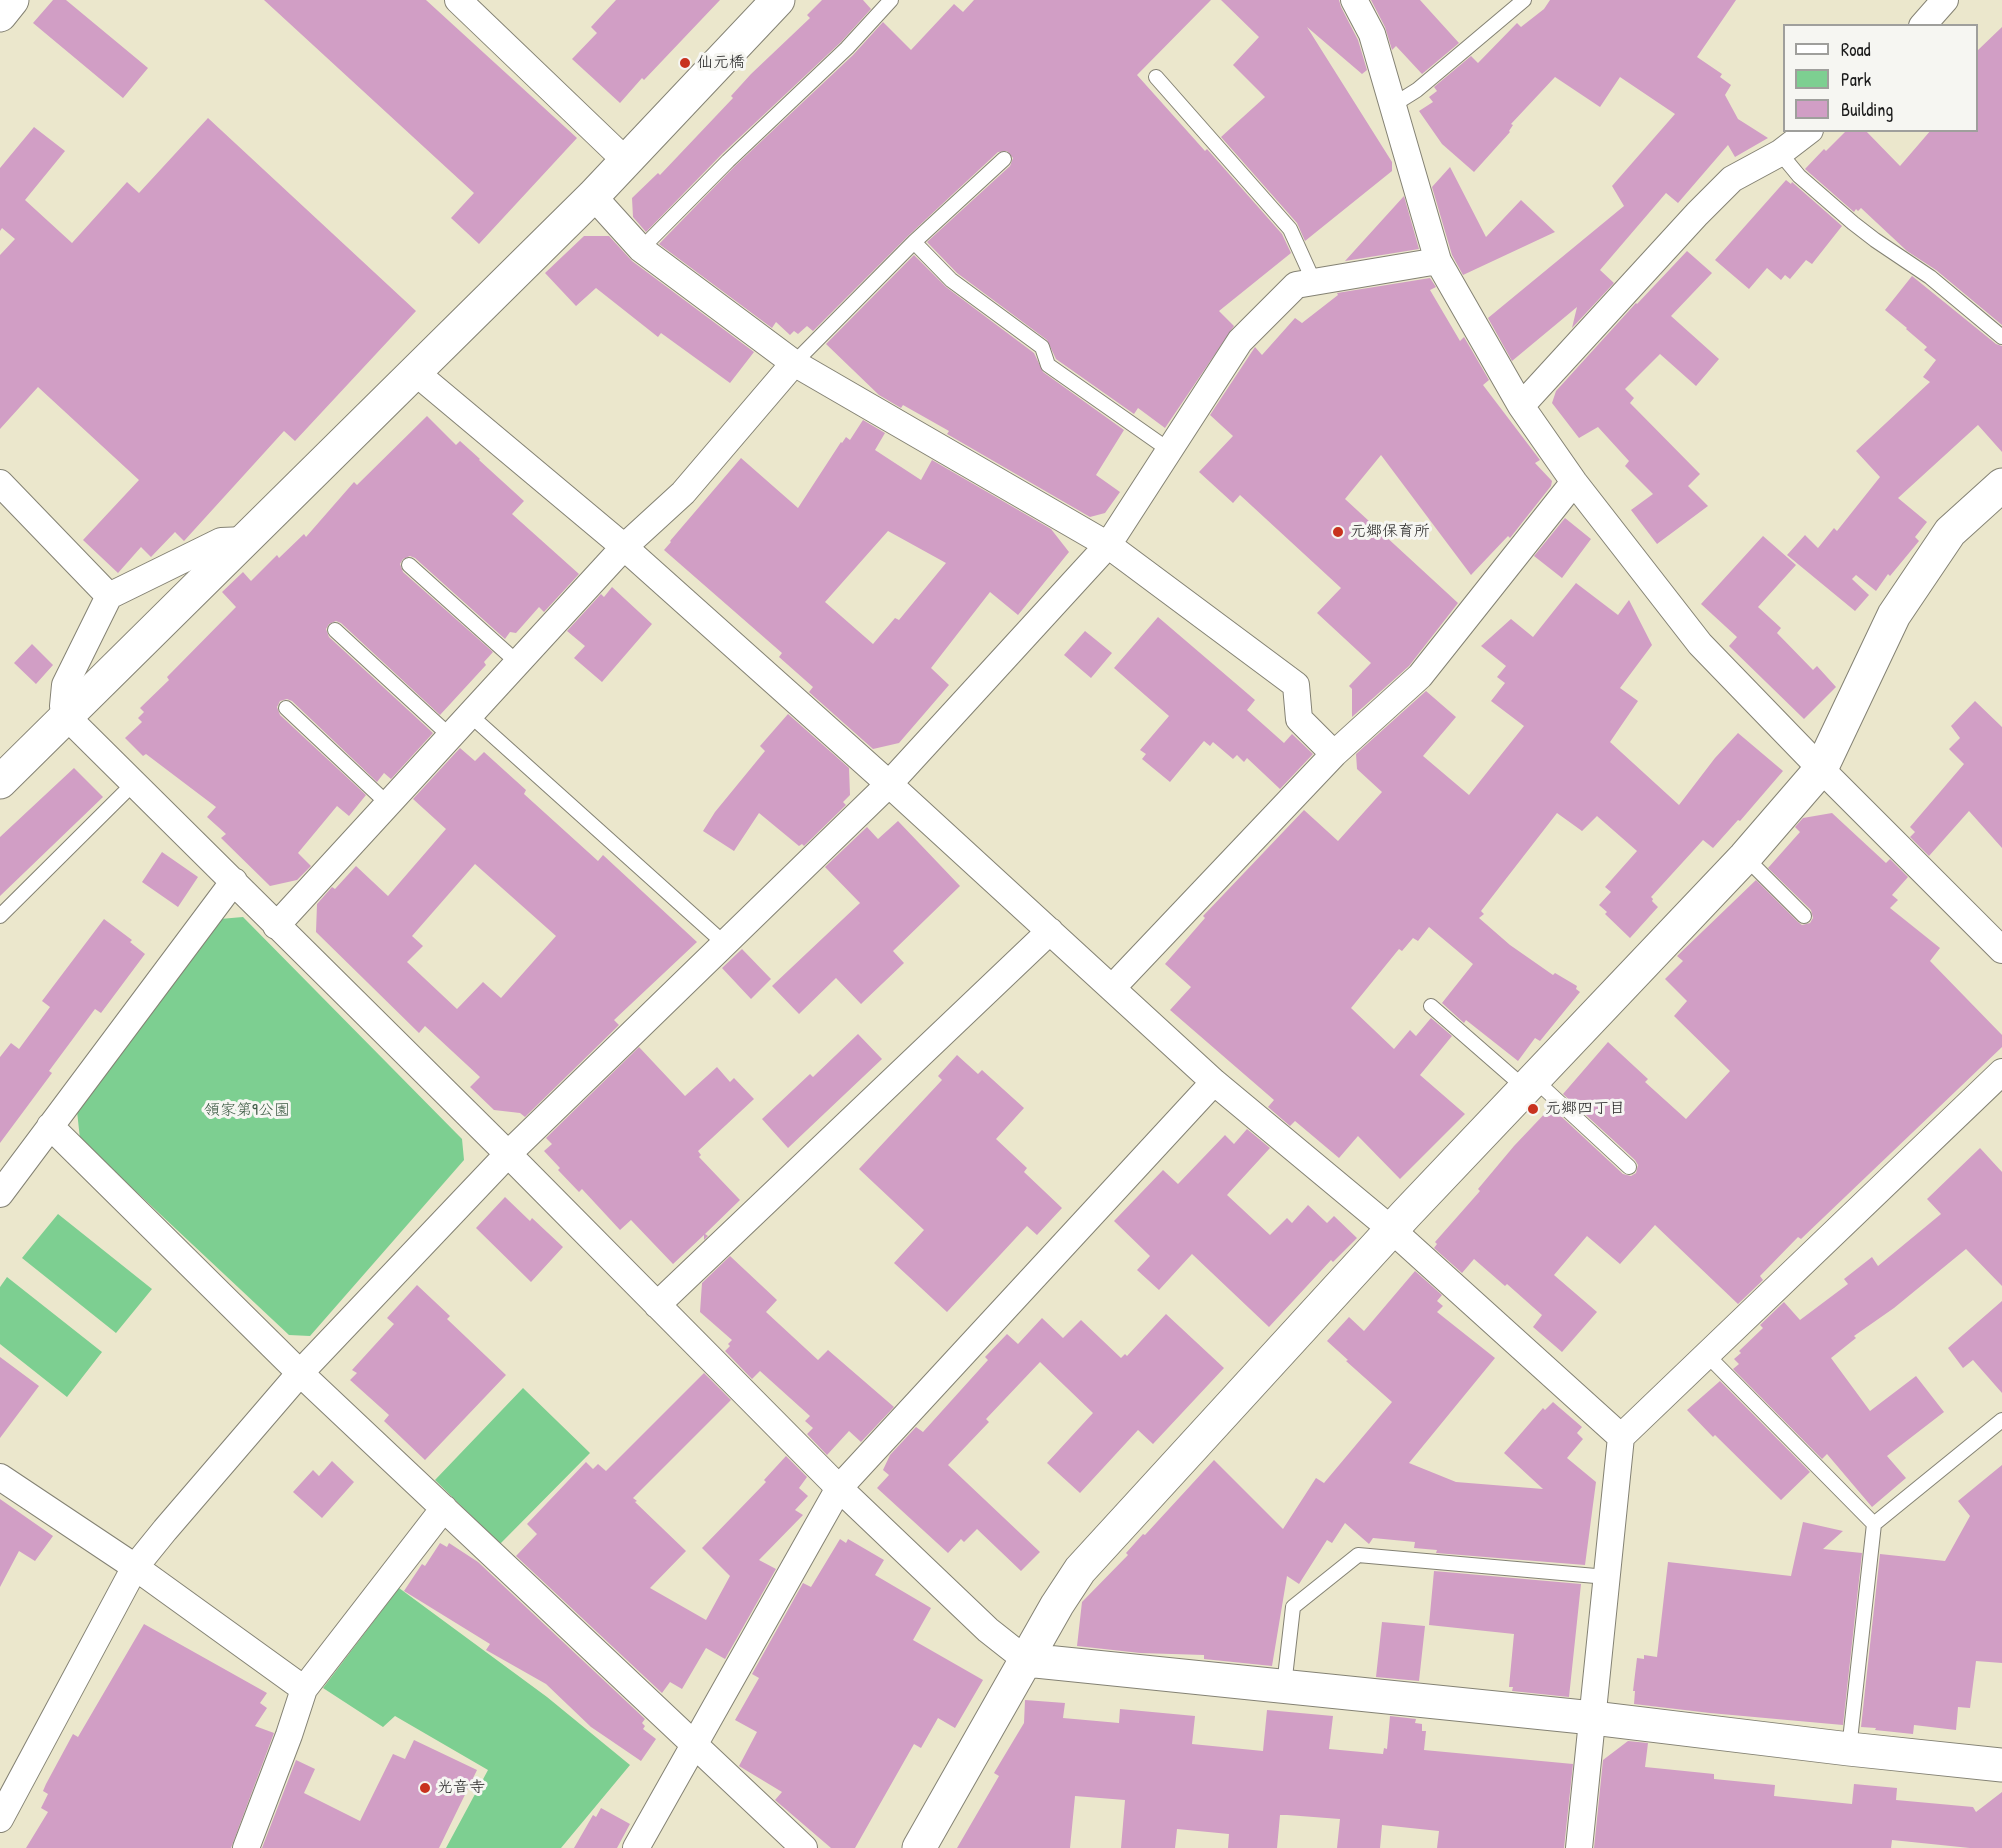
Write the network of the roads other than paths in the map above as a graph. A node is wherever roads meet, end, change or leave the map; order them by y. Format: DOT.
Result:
graph roads {
  1 [pos="12,0"];
  2 [pos="458,0"];
  3 [pos="778,0"];
  4 [pos="891,0"];
  5 [pos="1354,0"];
  6 [pos="1524,0"];
  7 [pos="1945,0"];
  8 [pos="0,15"];
  9 [pos="1924,24"];
  10 [pos="1156,77"];
  11 [pos="1393,105"];
  12 [pos="1807,132"];
  13 [pos="1780,153"];
  14 [pos="1004,159"];
  15 [pos="626,161"];
  16 [pos="593,196"];
  17 [pos="914,242"];
  18 [pos="641,249"];
  19 [pos="1438,261"];
  20 [pos="1314,282"];
  21 [pos="2002,338"];
  22 [pos="794,363"];
  23 [pos="415,372"];
  24 [pos="1521,406"];
  25 [pos="1169,450"];
  26 [pos="1574,482"];
  27 [pos="0,483"];
  28 [pos="2002,485"];
  29 [pos="245,540"];
  30 [pos="1108,545"];
  31 [pos="624,547"];
  32 [pos="409,565"];
  33 [pos="109,596"];
  34 [pos="335,630"];
  35 [pos="518,663"];
  36 [pos="286,708"];
  37 [pos="470,715"];
  38 [pos="67,717"];
  39 [pos="450,736"];
  40 [pos="1334,754"];
  41 [pos="1821,769"];
  42 [pos="0,782"];
  43 [pos="134,783"];
  44 [pos="889,784"];
  45 [pos="388,804"];
  46 [pos="1745,857"];
  47 [pos="234,881"];
  48 [pos="0,916"];
  49 [pos="1804,916"];
  50 [pos="276,926"];
  51 [pos="1050,931"];
  52 [pos="725,944"];
  53 [pos="2002,950"];
  54 [pos="1112,988"];
  55 [pos="1431,1006"];
  56 [pos="2002,1072"];
  57 [pos="1214,1082"];
  58 [pos="1530,1083"];
  59 [pos="50,1126"];
  60 [pos="508,1154"];
  61 [pos="1629,1167"];
  62 [pos="0,1194"];
  63 [pos="1392,1230"];
  64 [pos="657,1305"];
  65 [pos="1707,1355"];
  66 [pos="300,1373"];
  67 [pos="2002,1420"];
  68 [pos="1621,1437"];
  69 [pos="0,1477"];
  70 [pos="839,1488"];
  71 [pos="444,1508"];
  72 [pos="1874,1524"];
  73 [pos="135,1567"];
  74 [pos="1607,1577"];
  75 [pos="1026,1660"];
  76 [pos="1284,1686"];
  77 [pos="304,1689"];
  78 [pos="1593,1718"];
  79 [pos="695,1744"];
  80 [pos="1849,1749"];
  81 [pos="2002,1765"];
  82 [pos="0,1819"];
  83 [pos="246,1848"];
  84 [pos="636,1848"];
  85 [pos="804,1848"];
  86 [pos="919,1848"];
  87 [pos="1579,1848"];
  1 -- 8 [label="street"];
  2 -- 15 [label="street"];
  3 -- 15 [label="street"];
  4 -- 18 [label="lane"];
  5 -- 11 [label="street"];
  6 -- 11 [label="lane"];
  7 -- 9 [label="street"];
  10 -- 20 [label="lane"];
  11 -- 19 [label="street"];
  12 -- 13 [label="street"];
  13 -- 21 [label="lane"];
  13 -- 24 [label="street"];
  14 -- 17 [label="lane"];
  15 -- 16 [label="street"];
  16 -- 18 [label="street"];
  16 -- 23 [label="street"];
  17 -- 22 [label="lane"];
  17 -- 25 [label="lane"];
  18 -- 22 [label="street"];
  19 -- 20 [label="street"];
  19 -- 24 [label="street"];
  20 -- 25 [label="street"];
  22 -- 30 [label="street"];
  22 -- 31 [label="street"];
  23 -- 29 [label="street"];
  23 -- 31 [label="street"];
  24 -- 26 [label="street"];
  25 -- 30 [label="street"];
  26 -- 40 [label="street"];
  26 -- 41 [label="street"];
  27 -- 33 [label="street"];
  28 -- 41 [label="street"];
  29 -- 33 [label="street"];
  29 -- 38 [label="street"];
  30 -- 40 [label="street"];
  30 -- 44 [label="street"];
  31 -- 35 [label="street"];
  31 -- 44 [label="street"];
  32 -- 35 [label="lane"];
  33 -- 38 [label="street"];
  34 -- 39 [label="lane"];
  35 -- 37 [label="street"];
  36 -- 45 [label="lane"];
  37 -- 39 [label="street"];
  37 -- 52 [label="lane"];
  38 -- 42 [label="street"];
  38 -- 43 [label="street"];
  39 -- 45 [label="street"];
  40 -- 54 [label="street"];
  41 -- 46 [label="street"];
  41 -- 53 [label="street"];
  43 -- 47 [label="street"];
  43 -- 48 [label="lane"];
  44 -- 51 [label="street"];
  44 -- 52 [label="street"];
  45 -- 50 [label="street"];
  46 -- 49 [label="lane"];
  46 -- 58 [label="street"];
  47 -- 50 [label="street"];
  47 -- 59 [label="street"];
  50 -- 60 [label="street"];
  51 -- 54 [label="street"];
  51 -- 64 [label="street"];
  52 -- 60 [label="street"];
  54 -- 57 [label="street"];
  55 -- 58 [label="lane"];
  56 -- 65 [label="street"];
  57 -- 63 [label="street"];
  57 -- 70 [label="street"];
  58 -- 61 [label="lane"];
  58 -- 63 [label="street"];
  59 -- 62 [label="street"];
  59 -- 66 [label="street"];
  60 -- 64 [label="street"];
  60 -- 66 [label="street"];
  63 -- 68 [label="street"];
  63 -- 75 [label="street"];
  64 -- 70 [label="street"];
  65 -- 68 [label="street"];
  65 -- 72 [label="lane"];
  66 -- 71 [label="street"];
  66 -- 73 [label="street"];
  67 -- 72 [label="lane"];
  68 -- 74 [label="street"];
  69 -- 73 [label="street"];
  70 -- 75 [label="street"];
  70 -- 79 [label="street"];
  71 -- 77 [label="street"];
  71 -- 79 [label="street"];
  72 -- 80 [label="lane"];
  73 -- 77 [label="street"];
  73 -- 82 [label="street"];
  74 -- 76 [label="lane"];
  74 -- 78 [label="street"];
  75 -- 76 [label="street"];
  75 -- 86 [label="street"];
  76 -- 78 [label="street"];
  77 -- 83 [label="street"];
  78 -- 80 [label="street"];
  78 -- 87 [label="street"];
  79 -- 84 [label="street"];
  79 -- 85 [label="street"];
  80 -- 81 [label="street"];
}
